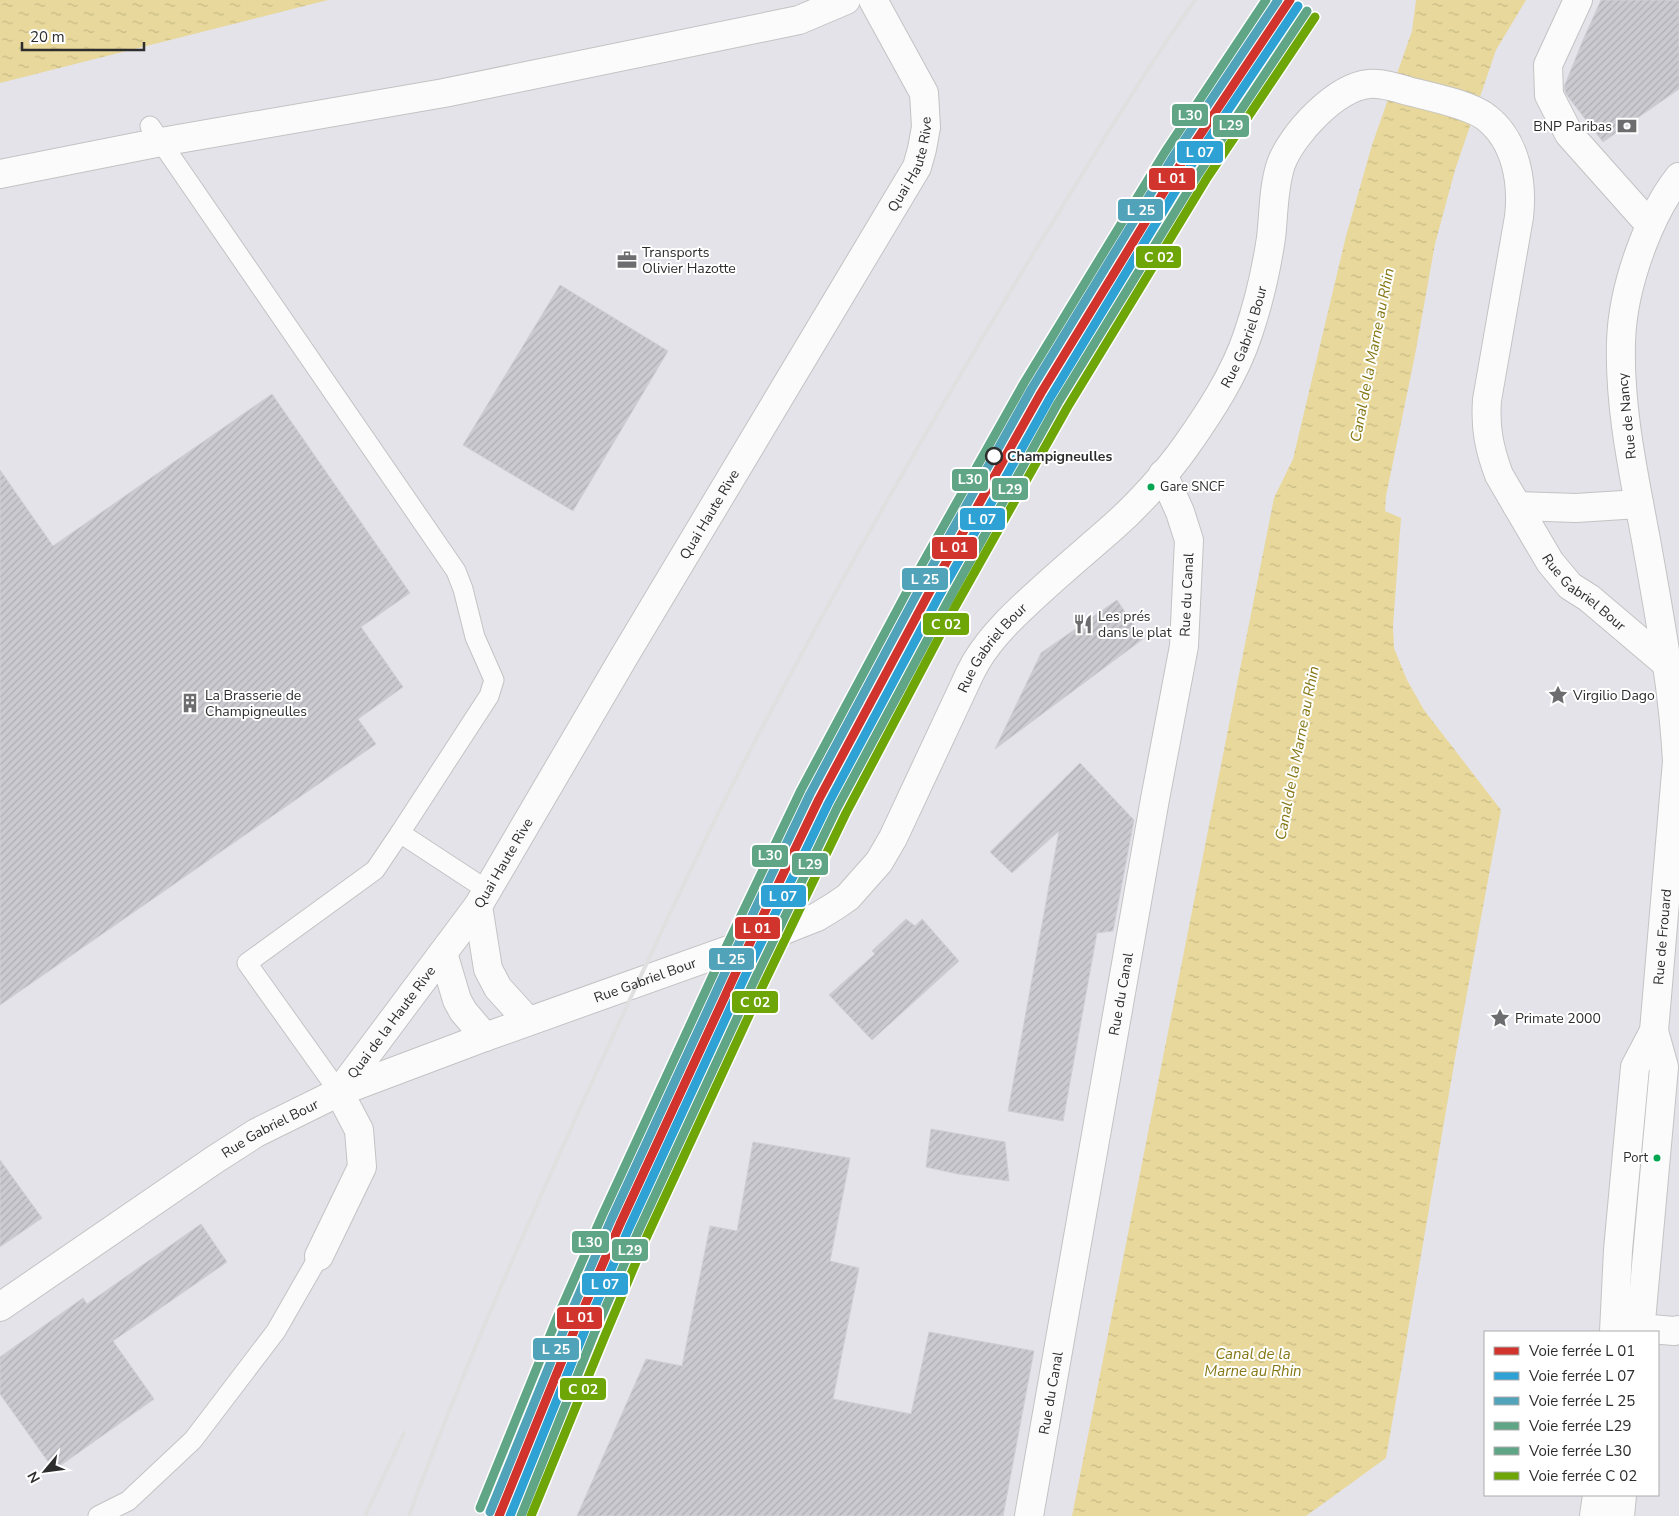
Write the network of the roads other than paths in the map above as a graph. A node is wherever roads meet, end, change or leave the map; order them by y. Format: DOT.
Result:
graph roads {
  1 [pos="846,0"];
  2 [pos="873,0"];
  3 [pos="1578,0"];
  4 [pos="155,134"];
  5 [pos="0,174"];
  6 [pos="1679,177"];
  7 [pos="1650,225"];
  8 [pos="1163,474"];
  9 [pos="1639,504"];
  10 [pos="1517,506"];
  11 [pos="1673,666"];
  12 [pos="400,833"];
  13 [pos="482,898"];
  14 [pos="443,953"];
  15 [pos="528,1021"];
  16 [pos="485,1036"];
  17 [pos="339,1092"];
  18 [pos="319,1256"];
  19 [pos="0,1307"];
  20 [pos="1628,1330"];
  21 [pos="1679,1330"];
  22 [pos="1596,1496"];
  23 [pos="1622,1496"];
  24 [pos="98,1516"];
  25 [pos="1029,1516"];
  26 [pos="1594,1516"];
  27 [pos="1620,1516"];
  1 -- 4 [label="main road"];
  2 -- 13 [label="main road, Quai Haute Rive"];
  3 -- 7 [label="main road"];
  4 -- 5 [label="main road"];
  4 -- 12 [label="lane"];
  6 -- 7 [label="main road, Rue de Nancy"];
  7 -- 9 [label="main road, Rue de Nancy"];
  8 -- 10 [label="main road, Rue Gabriel Bour"];
  8 -- 15 [label="main road, Rue Gabriel Bour"];
  8 -- 25 [label="main road, Rue du Canal"];
  9 -- 10 [label="main road"];
  9 -- 11 [label="main road, Rue de Nancy"];
  10 -- 11 [label="main road, Rue Gabriel Bour"];
  11 -- 20 [label="main road, Rue de Frouard"];
  12 -- 13 [label="lane"];
  12 -- 17 [label="lane"];
  13 -- 14 [label="main road, Quai de la Haute Rive"];
  13 -- 15 [label="main road, Quai Haute Rive"];
  14 -- 16 [label="main road, Quai de la Haute Rive"];
  14 -- 17 [label="main road, Quai de la Haute Rive"];
  15 -- 16 [label="main road, Rue Gabriel Bour"];
  16 -- 17 [label="main road, Rue Gabriel Bour"];
  17 -- 18 [label="main road"];
  17 -- 19 [label="main road, Rue Gabriel Bour"];
  18 -- 24 [label="lane"];
  20 -- 21 [label="main road"];
  22 -- 26 [label="main road"];
  23 -- 27 [label="main road"];
}
